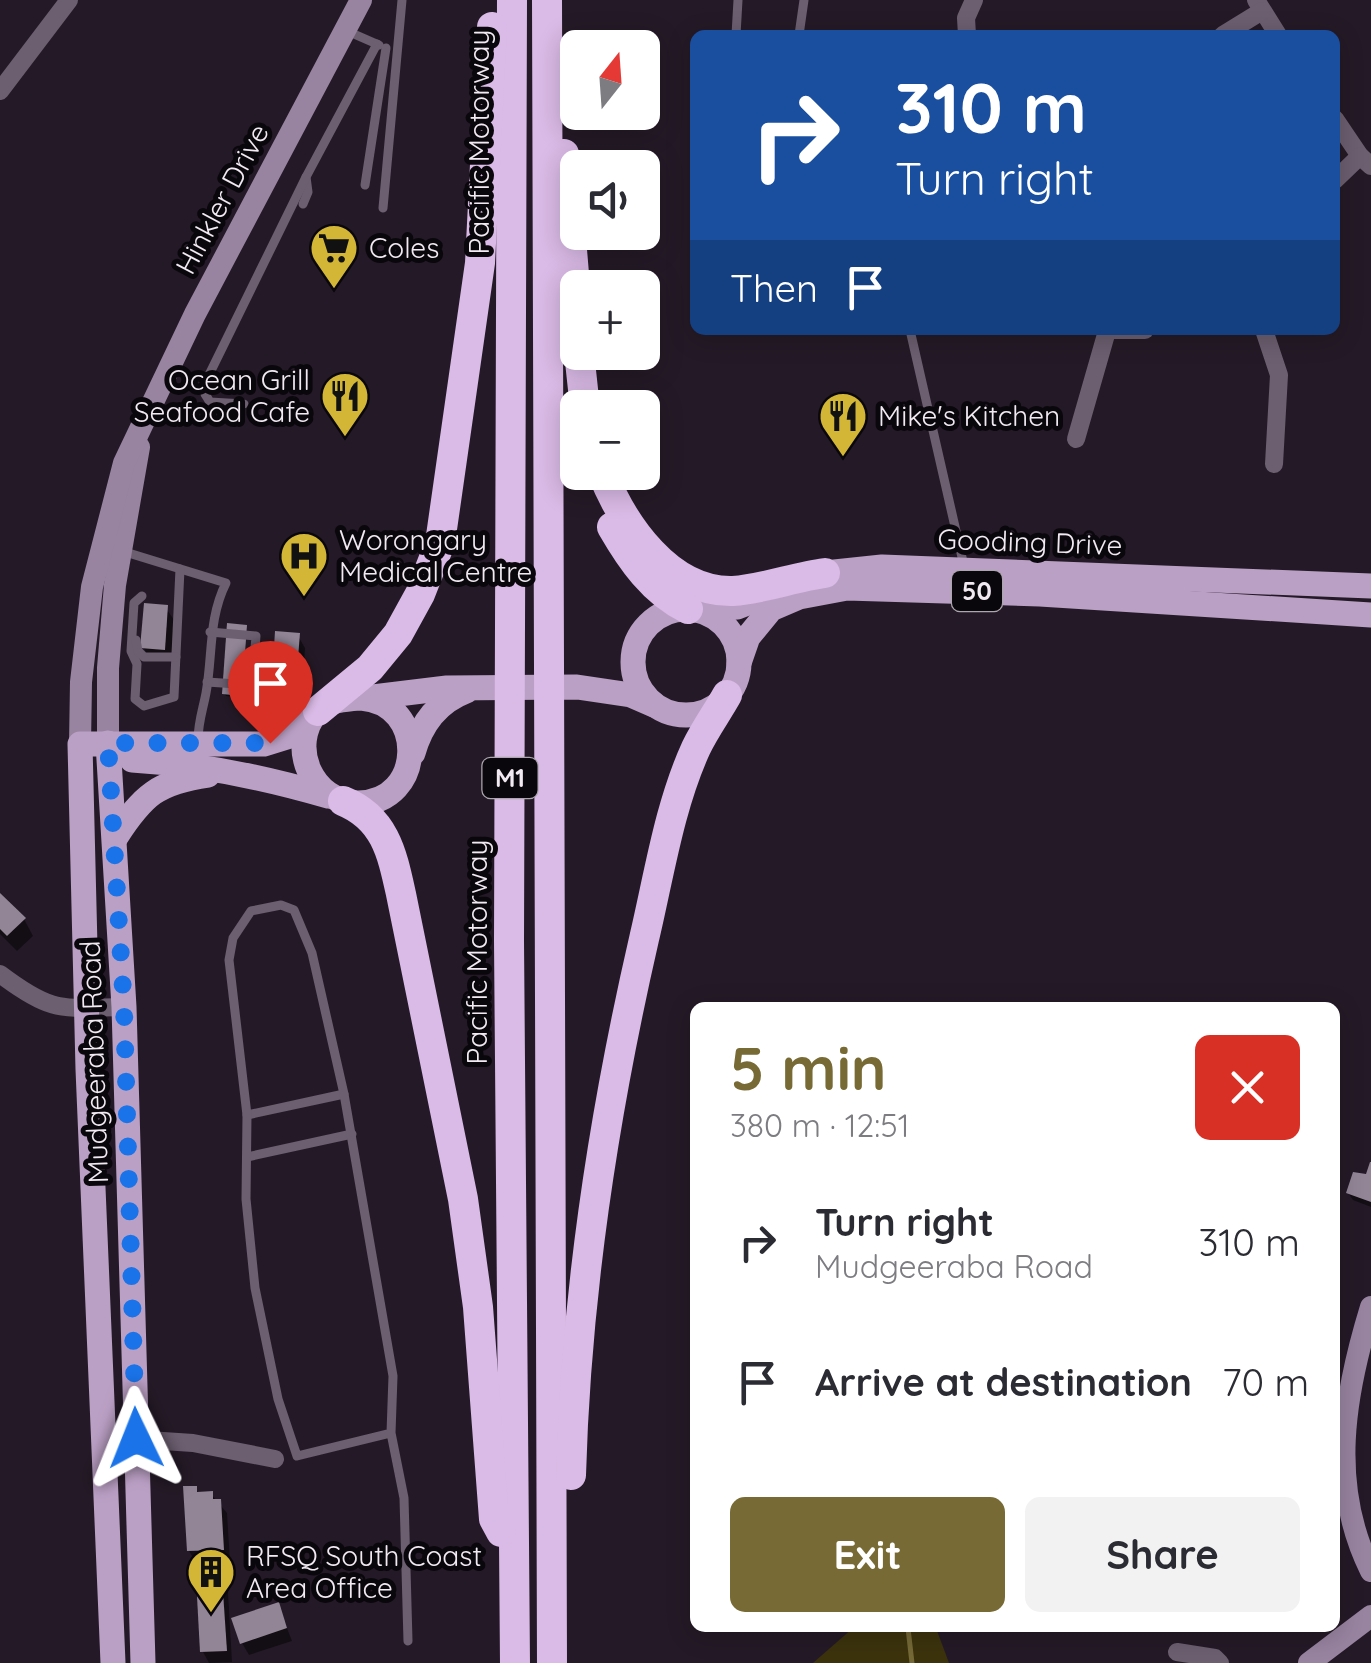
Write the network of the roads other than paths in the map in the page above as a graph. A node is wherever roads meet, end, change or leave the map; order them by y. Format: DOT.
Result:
graph roads {
  1 [pos="70,0"];
  2 [pos="360,0"];
  3 [pos="402,0"];
  4 [pos="492,0"];
  5 [pos="512,0"];
  6 [pos="547,0"];
  7 [pos="738,0"];
  8 [pos="804,0"];
  9 [pos="974,0"];
  10 [pos="1259,5"];
  11 [pos="345,30"];
  12 [pos="736,30"];
  13 [pos="801,30"];
  14 [pos="967,30"];
  15 [pos="1230,30"];
  16 [pos="1275,30"];
  17 [pos="381,46"];
  18 [pos="398,53"];
  19 [pos="0,91"];
  20 [pos="1340,126"];
  21 [pos="548,131"];
  22 [pos="1366,161"];
  23 [pos="306,176"];
  24 [pos="1340,177"];
  25 [pos="365,185"];
  26 [pos="302,204"];
  27 [pos="383,208"];
  28 [pos="575,270"];
  29 [pos="911,335"];
  30 [pos="1105,335"];
  31 [pos="1266,335"];
  32 [pos="244,404"];
  33 [pos="1076,439"];
  34 [pos="1274,464"];
  35 [pos="598,490"];
  36 [pos="611,490"];
  37 [pos="110,548"];
  38 [pos="180,568"];
  39 [pos="964,570"];
  40 [pos="825,573"];
  41 [pos="1371,586"];
  42 [pos="691,610"];
  43 [pos="1371,615"];
  44 [pos="210,632"];
  45 [pos="638,642"];
  46 [pos="176,657"];
  47 [pos="739,663"];
  48 [pos="207,682"];
  49 [pos="577,687"];
  50 [pos="481,688"];
  51 [pos="728,695"];
  52 [pos="361,698"];
  53 [pos="659,707"];
  54 [pos="317,712"];
  55 [pos="198,744"];
  56 [pos="81,751"];
  57 [pos="108,751"];
  58 [pos="410,763"];
  59 [pos="233,772"];
  60 [pos="269,779"];
  61 [pos="340,800"];
  62 [pos="116,837"];
  63 [pos="0,974"];
  64 [pos="124,1007"];
  65 [pos="86,1008"];
  66 [pos="344,1094"];
  67 [pos="247,1115"];
  68 [pos="352,1134"];
  69 [pos="247,1156"];
  70 [pos="1371,1306"];
  71 [pos="1346,1418"];
  72 [pos="390,1434"];
  73 [pos="103,1437"];
  74 [pos="136,1438"];
  75 [pos="275,1459"];
  76 [pos="1371,1544"];
  77 [pos="514,1557"];
  78 [pos="1371,1572"];
  79 [pos="1371,1616"];
  80 [pos="408,1641"];
  81 [pos="1176,1652"];
  82 [pos="552,1660"];
  83 [pos="113,1663"];
  84 [pos="142,1663"];
  85 [pos="514,1663"];
  86 [pos="1220,1663"];
  87 [pos="1310,1663"];
  1 -- 19 [label="street"];
  2 -- 11 [label="main road, Hinkler Drive"];
  3 -- 18 [label="lane"];
  4 -- 54 [label="highway"];
  5 -- 77 [label="highway, Pacific Motorway / M1"];
  6 -- 21 [label="highway, M1"];
  7 -- 12 [label="lane"];
  8 -- 13 [label="lane"];
  9 -- 14 [label="street"];
  10 -- 15 [label="street"];
  10 -- 16 [label="street"];
  11 -- 17 [label="lane"];
  11 -- 37 [label="main road, Hinkler Drive"];
  17 -- 18 [label="lane"];
  17 -- 23 [label="lane"];
  17 -- 25 [label="lane"];
  18 -- 27 [label="lane"];
  20 -- 22 [label="street"];
  21 -- 28 [label="highway"];
  21 -- 82 [label="highway, M1"];
  22 -- 24 [label="street"];
  23 -- 26 [label="lane"];
  23 -- 32 [label="lane"];
  29 -- 39 [label="lane"];
  30 -- 33 [label="street"];
  31 -- 34 [label="street"];
  35 -- 42 [label="highway"];
  36 -- 40 [label="highway"];
  37 -- 38 [label="lane"];
  37 -- 56 [label="main road, Hinkler Drive"];
  37 -- 57 [label="main road, Hinkler Drive"];
  38 -- 44 [label="lane"];
  38 -- 46 [label="lane"];
  39 -- 40 [label="main road, Gooding Drive / 50"];
  39 -- 41 [label="main road, Gooding Drive / 50"];
  40 -- 42 [label="main road, Gooding Drive / 50"];
  42 -- 45 [label="main road, 50"];
  42 -- 47 [label="main road"];
  43 -- 47 [label="main road, Gooding Drive / 50"];
  44 -- 48 [label="lane"];
  44 -- 48 [label="lane"];
  45 -- 49 [label="main road, 50"];
  45 -- 53 [label="main road"];
  46 -- 46 [label="lane"];
  47 -- 51 [label="main road, 50"];
  48 -- 55 [label="lane"];
  49 -- 50 [label="main road, 50"];
  49 -- 53 [label="main road, 50"];
  50 -- 52 [label="main road, 50"];
  50 -- 58 [label="main road, 50"];
  51 -- 53 [label="main road, 50"];
  51 -- 82 [label="highway"];
  52 -- 54 [label="main road, 50"];
  52 -- 58 [label="main road"];
  54 -- 55 [label="main road, 50"];
  54 -- 61 [label="main road"];
  55 -- 57 [label="main road, 50"];
  55 -- 60 [label="main road"];
  56 -- 57 [label="main road, 50"];
  56 -- 65 [label="main road, Mudgeeraba Road"];
  57 -- 59 [label="main road, 50"];
  57 -- 62 [label="main road, Mudgeeraba Road"];
  58 -- 61 [label="main road, 50"];
  59 -- 60 [label="main road, 50"];
  59 -- 62 [label="main road, 50"];
  60 -- 61 [label="main road, 50"];
  61 -- 77 [label="highway"];
  62 -- 64 [label="main road, Mudgeeraba Road"];
  63 -- 65 [label="street"];
  64 -- 65 [label="street"];
  64 -- 74 [label="main road, Mudgeeraba Road"];
  65 -- 73 [label="main road, Mudgeeraba Road"];
  66 -- 67 [label="lane"];
  66 -- 67 [label="lane"];
  66 -- 68 [label="lane"];
  67 -- 69 [label="lane"];
  68 -- 69 [label="lane"];
  68 -- 72 [label="lane"];
  69 -- 72 [label="lane"];
  70 -- 71 [label="main road"];
  71 -- 76 [label="main road"];
  71 -- 78 [label="main road"];
  72 -- 80 [label="lane"];
  73 -- 74 [label="street"];
  73 -- 83 [label="main road, Mudgeeraba Road"];
  74 -- 75 [label="street"];
  74 -- 84 [label="main road, Mudgeeraba Road"];
  77 -- 85 [label="highway, Pacific Motorway / M1"];
  79 -- 87 [label="main road"];
  81 -- 86 [label="street"];
}
